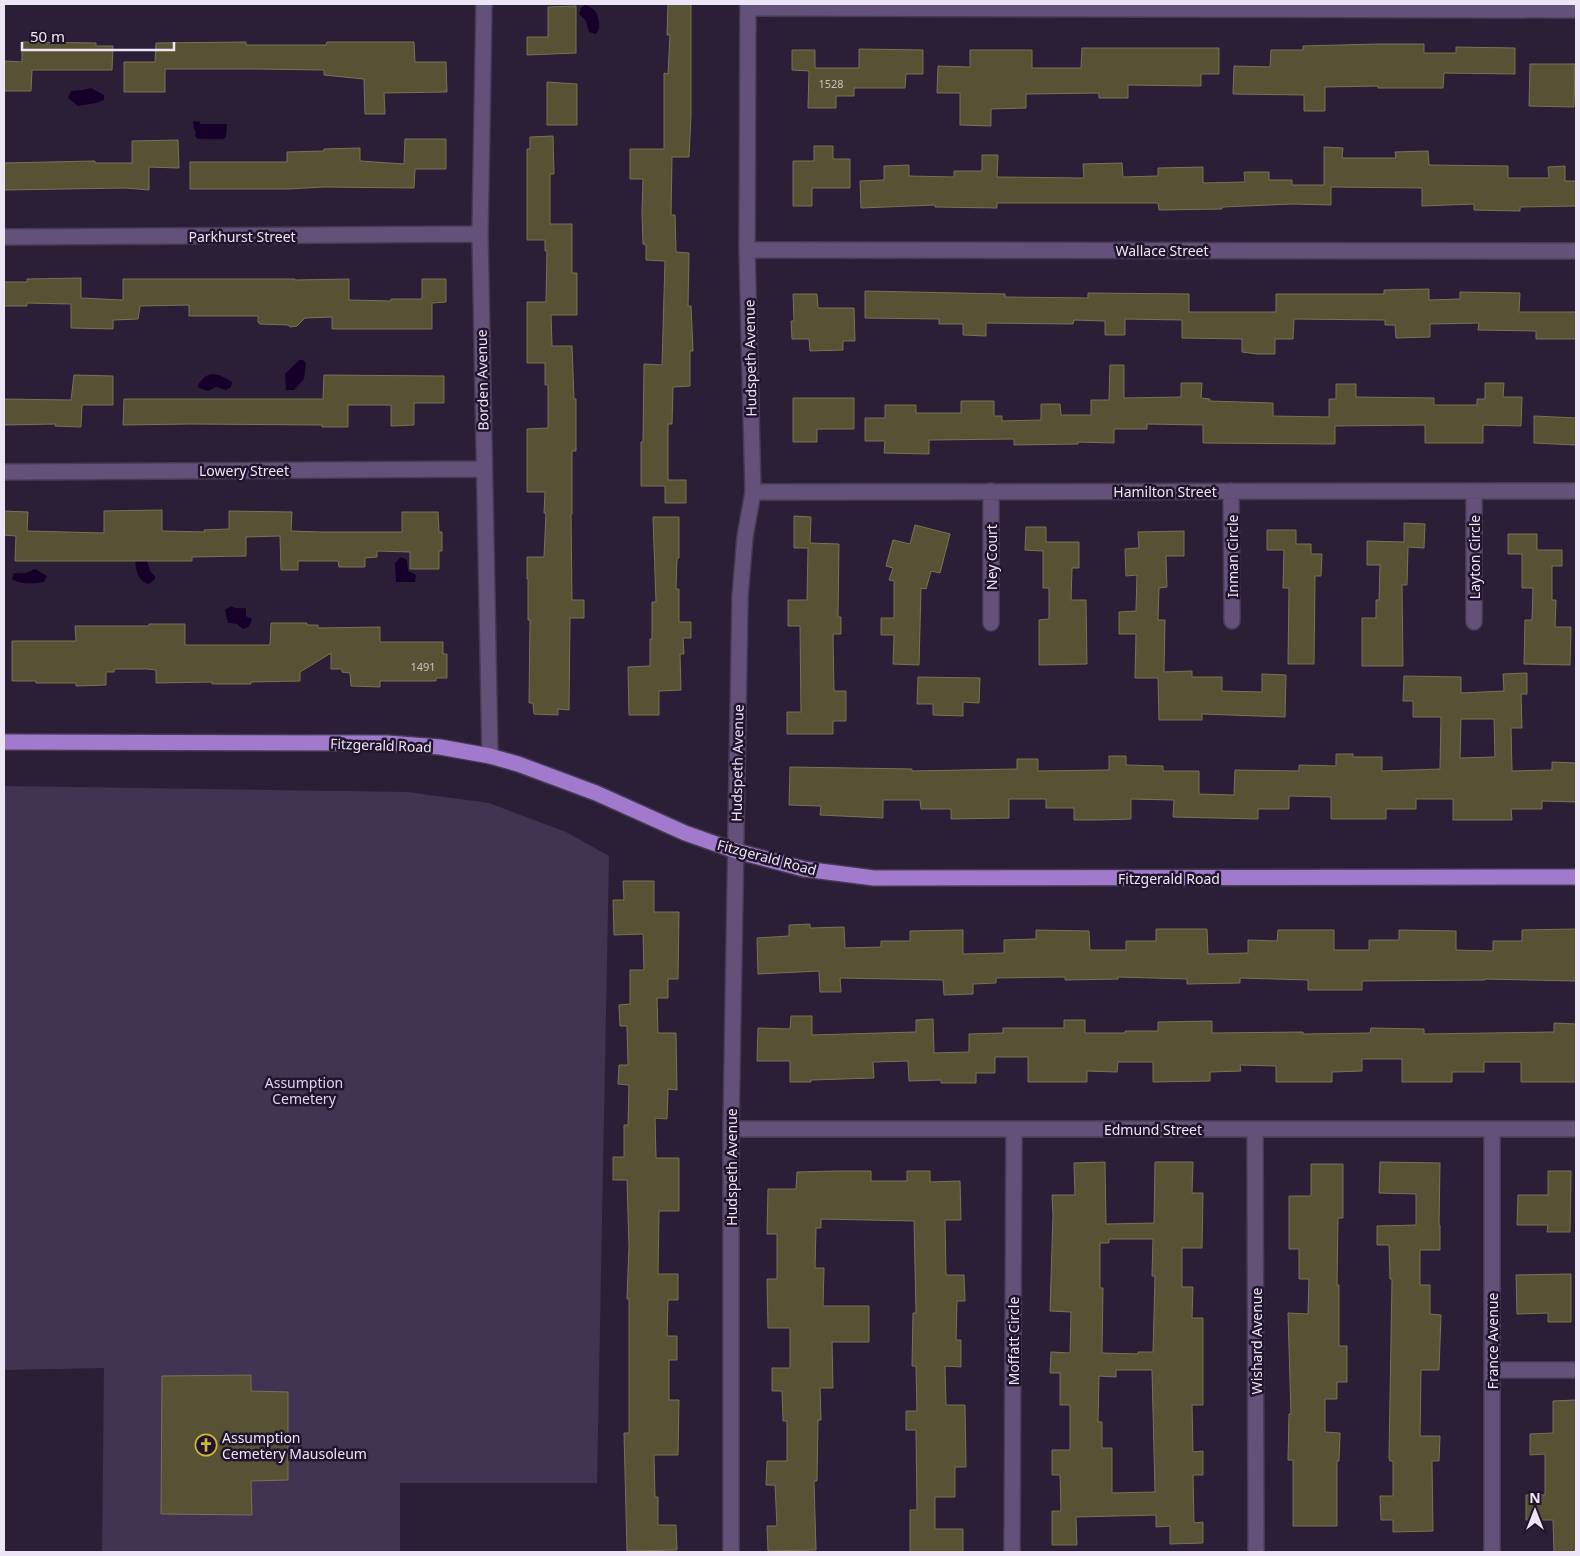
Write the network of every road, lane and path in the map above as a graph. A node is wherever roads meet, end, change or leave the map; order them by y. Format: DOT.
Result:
graph roads {
  1 [pos="484,4"];
  2 [pos="748,6"];
  3 [pos="1576,10"];
  4 [pos="480,234"];
  5 [pos="4,237"];
  6 [pos="748,250"];
  7 [pos="1576,251"];
  8 [pos="483,469"];
  9 [pos="4,472"];
  10 [pos="990,491"];
  11 [pos="1231,491"];
  12 [pos="1474,491"];
  13 [pos="1576,491"];
  14 [pos="753,492"];
  15 [pos="1232,621"];
  16 [pos="990,622"];
  17 [pos="1474,622"];
  18 [pos="4,742"];
  19 [pos="490,756"];
  20 [pos="736,851"];
  21 [pos="1576,877"];
  22 [pos="1576,1129"];
  23 [pos="731,1130"];
  24 [pos="1014,1130"];
  25 [pos="1255,1130"];
  26 [pos="1492,1130"];
  27 [pos="1492,1370"];
  28 [pos="1576,1370"];
  29 [pos="731,1552"];
  30 [pos="1012,1552"];
  31 [pos="1256,1552"];
  32 [pos="1492,1552"];
  1 -- 4 [label="street, Borden Avenue"];
  2 -- 3 [label="street"];
  2 -- 6 [label="street, Hudspeth Avenue"];
  4 -- 5 [label="street, Parkhurst Street"];
  4 -- 8 [label="street, Borden Avenue"];
  6 -- 7 [label="street, Wallace Street"];
  6 -- 14 [label="street, Hudspeth Avenue"];
  8 -- 9 [label="street, Lowery Street"];
  8 -- 19 [label="street, Borden Avenue"];
  10 -- 11 [label="street, Hamilton Street"];
  10 -- 14 [label="street, Hamilton Street"];
  10 -- 16 [label="street, Ney Court"];
  11 -- 12 [label="street, Hamilton Street"];
  11 -- 15 [label="street, Inman Circle"];
  12 -- 13 [label="street, Hamilton Street"];
  12 -- 17 [label="street, Layton Circle"];
  14 -- 20 [label="street, Hudspeth Avenue"];
  18 -- 19 [label="main road, Fitzgerald Road"];
  19 -- 20 [label="main road, Fitzgerald Road"];
  20 -- 21 [label="main road, Fitzgerald Road"];
  20 -- 23 [label="street, Hudspeth Avenue"];
  22 -- 26 [label="street, Edmund Street"];
  23 -- 24 [label="street, Edmund Street"];
  23 -- 29 [label="street, Hudspeth Avenue"];
  24 -- 25 [label="street, Edmund Street"];
  24 -- 30 [label="street, Moffatt Circle"];
  25 -- 26 [label="street, Edmund Street"];
  25 -- 31 [label="street, Wishard Avenue"];
  26 -- 27 [label="street, France Avenue"];
  27 -- 28 [label="street"];
  27 -- 32 [label="street, France Avenue"];
}
